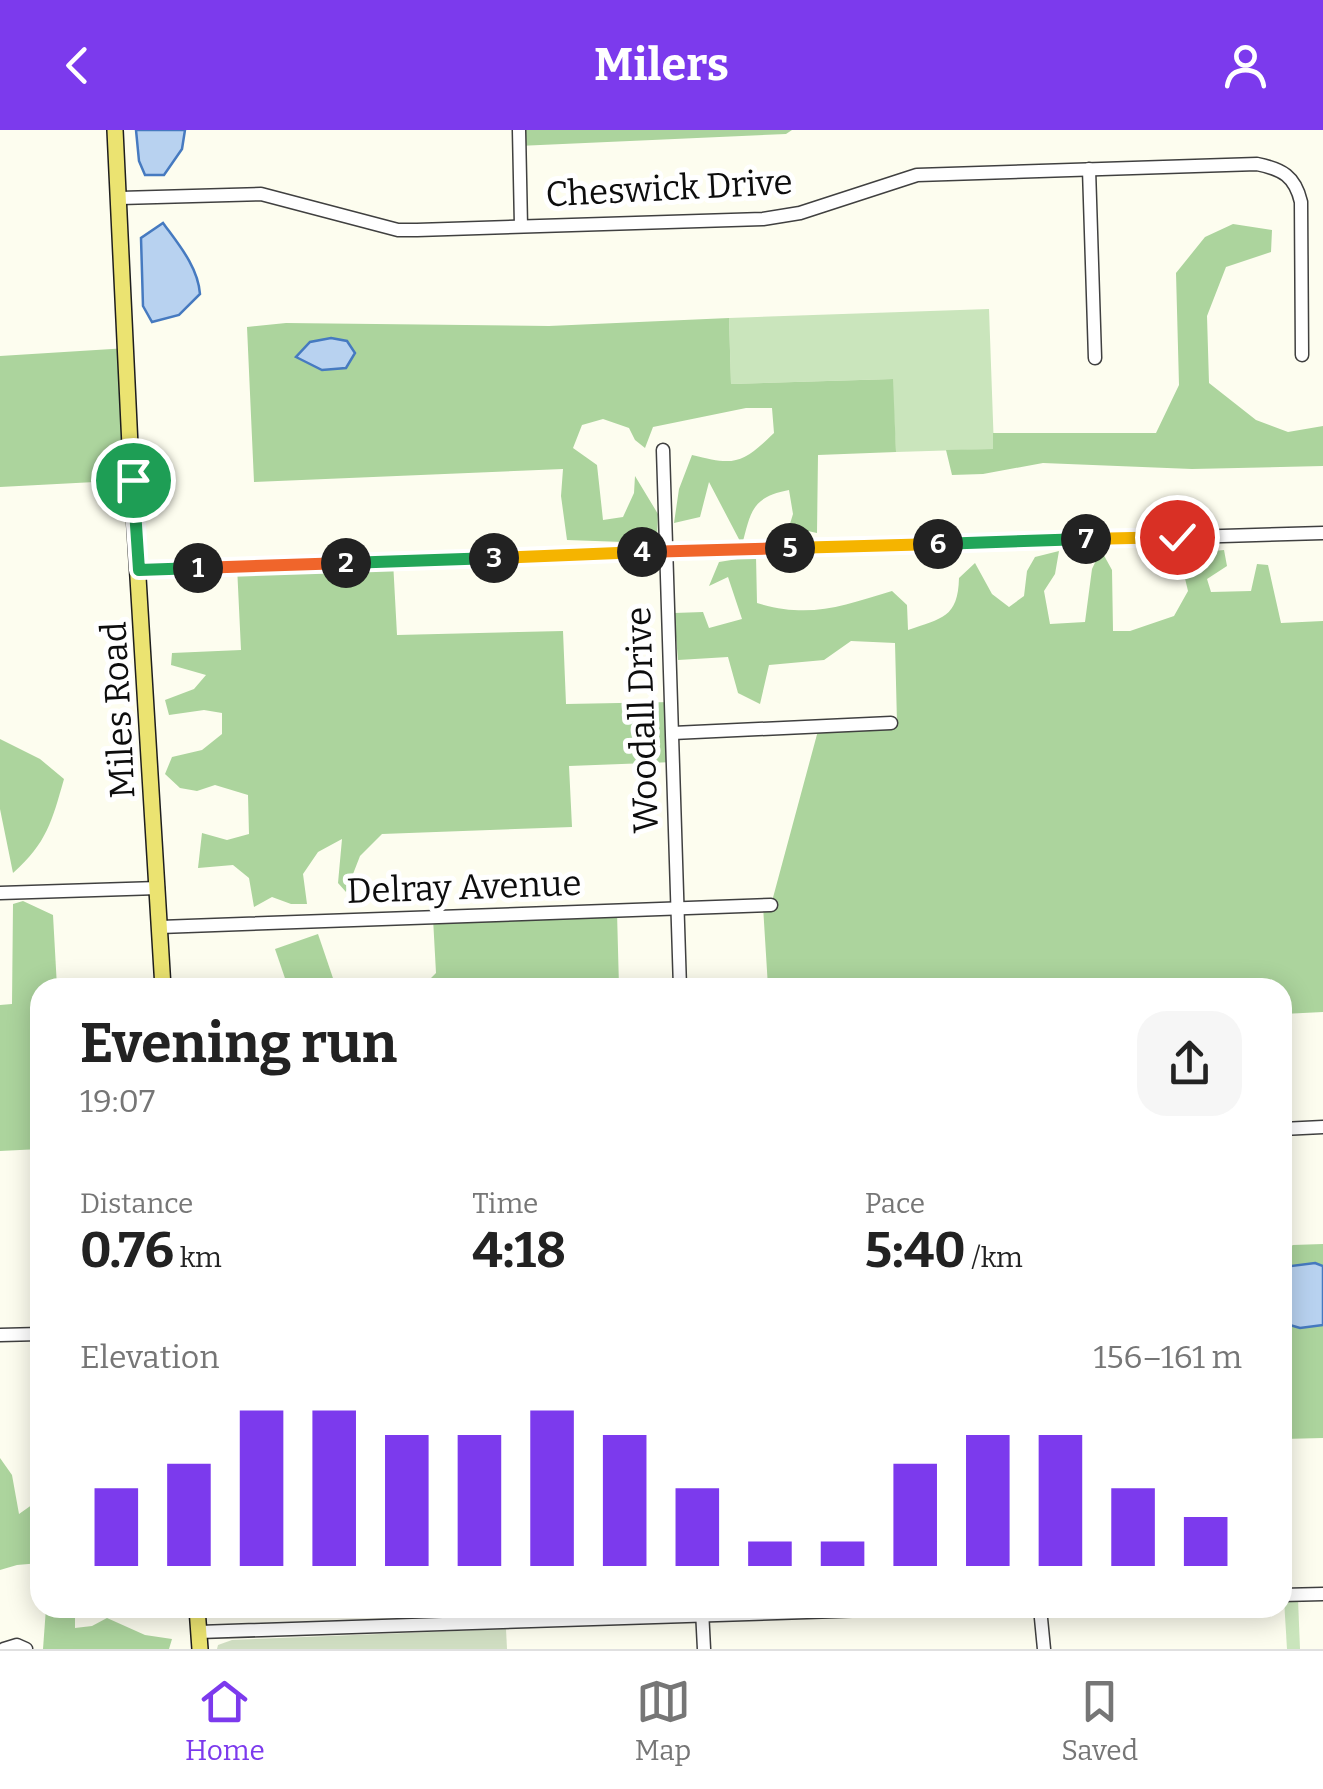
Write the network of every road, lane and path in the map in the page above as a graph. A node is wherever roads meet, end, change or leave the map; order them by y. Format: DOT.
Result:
graph roads {
  1 [pos="116,130"];
  2 [pos="519,130"];
  3 [pos="1090,169"];
  4 [pos="120,198"];
  5 [pos="521,226"];
  6 [pos="1302,355"];
  7 [pos="1095,358"];
  8 [pos="663,450"];
  9 [pos="1323,533"];
  10 [pos="666,552"];
  11 [pos="139,570"];
  12 [pos="891,723"];
  13 [pos="673,733"];
  14 [pos="158,888"];
  15 [pos="0,893"];
  16 [pos="771,905"];
  17 [pos="678,910"];
  18 [pos="160,927"];
  19 [pos="163,978"];
  20 [pos="680,978"];
  21 [pos="1323,1127"];
  22 [pos="1292,1128"];
  23 [pos="30,1334"];
  24 [pos="0,1335"];
  25 [pos="1323,1594"];
  26 [pos="1292,1595"];
  27 [pos="198,1618"];
  28 [pos="551,1618"];
  29 [pos="702,1618"];
  30 [pos="1041,1618"];
  31 [pos="199,1632"];
  32 [pos="4,1649"];
  33 [pos="26,1649"];
  34 [pos="200,1649"];
  35 [pos="704,1649"];
  36 [pos="1044,1649"];
  1 -- 4 [label="main road, Miles Road"];
  2 -- 5 [label="street"];
  3 -- 5 [label="street, Cheswick Drive"];
  3 -- 6 [label="street, Cheswick Drive"];
  3 -- 7 [label="street"];
  4 -- 5 [label="street, Cheswick Drive"];
  4 -- 11 [label="main road, Miles Road"];
  8 -- 10 [label="street, Woodall Drive"];
  9 -- 10 [label="street"];
  10 -- 11 [label="street"];
  10 -- 13 [label="street, Woodall Drive"];
  11 -- 14 [label="main road, Miles Road"];
  12 -- 13 [label="street"];
  13 -- 17 [label="street, Woodall Drive"];
  14 -- 15 [label="street"];
  14 -- 18 [label="main road, Miles Road"];
  16 -- 17 [label="street, Delray Avenue"];
  17 -- 18 [label="street, Delray Avenue"];
  17 -- 20 [label="street, Woodall Drive"];
  18 -- 19 [label="main road, Miles Road"];
  21 -- 22 [label="street"];
  23 -- 24 [label="street"];
  25 -- 26 [label="street"];
  27 -- 31 [label="main road"];
  28 -- 31 [label="street"];
  29 -- 35 [label="street"];
  30 -- 36 [label="street"];
  31 -- 34 [label="main road"];
  32 -- 33 [label="street"];
}
